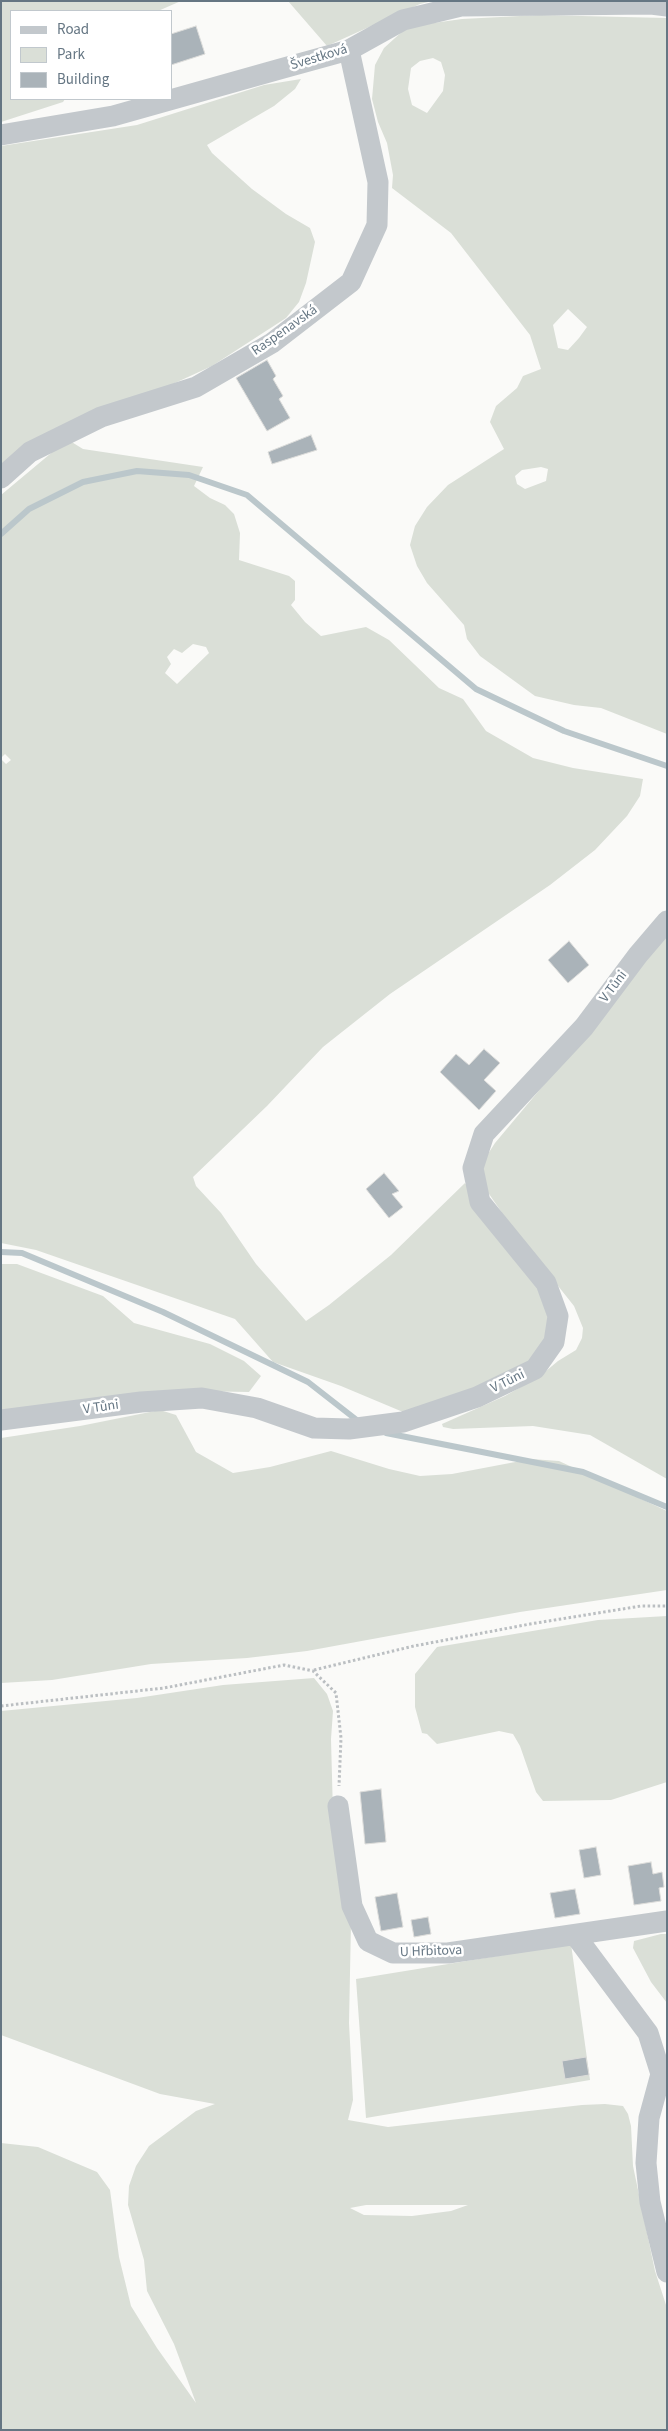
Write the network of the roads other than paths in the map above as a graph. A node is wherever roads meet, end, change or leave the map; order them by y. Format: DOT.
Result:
graph roads {
  1 [pos="667,6"];
  2 [pos="349,50"];
  3 [pos="170,100"];
  4 [pos="172,100"];
  5 [pos="1,135"];
  6 [pos="1,478"];
  7 [pos="667,921"];
  8 [pos="1,1420"];
  9 [pos="338,1806"];
  10 [pos="667,1921"];
  11 [pos="575,1934"];
  12 [pos="664,2073"];
  13 [pos="667,2272"];
  1 -- 2 [label="street, Švestková"];
  2 -- 4 [label="street, Švestková"];
  2 -- 6 [label="street, Raspenavská"];
  3 -- 5 [label="street, Švestková"];
  7 -- 8 [label="street, V Tůni"];
  9 -- 11 [label="street, U Hřbitova"];
  10 -- 11 [label="street, U Hřbitova"];
  11 -- 12 [label="street"];
  12 -- 13 [label="street"];
}
